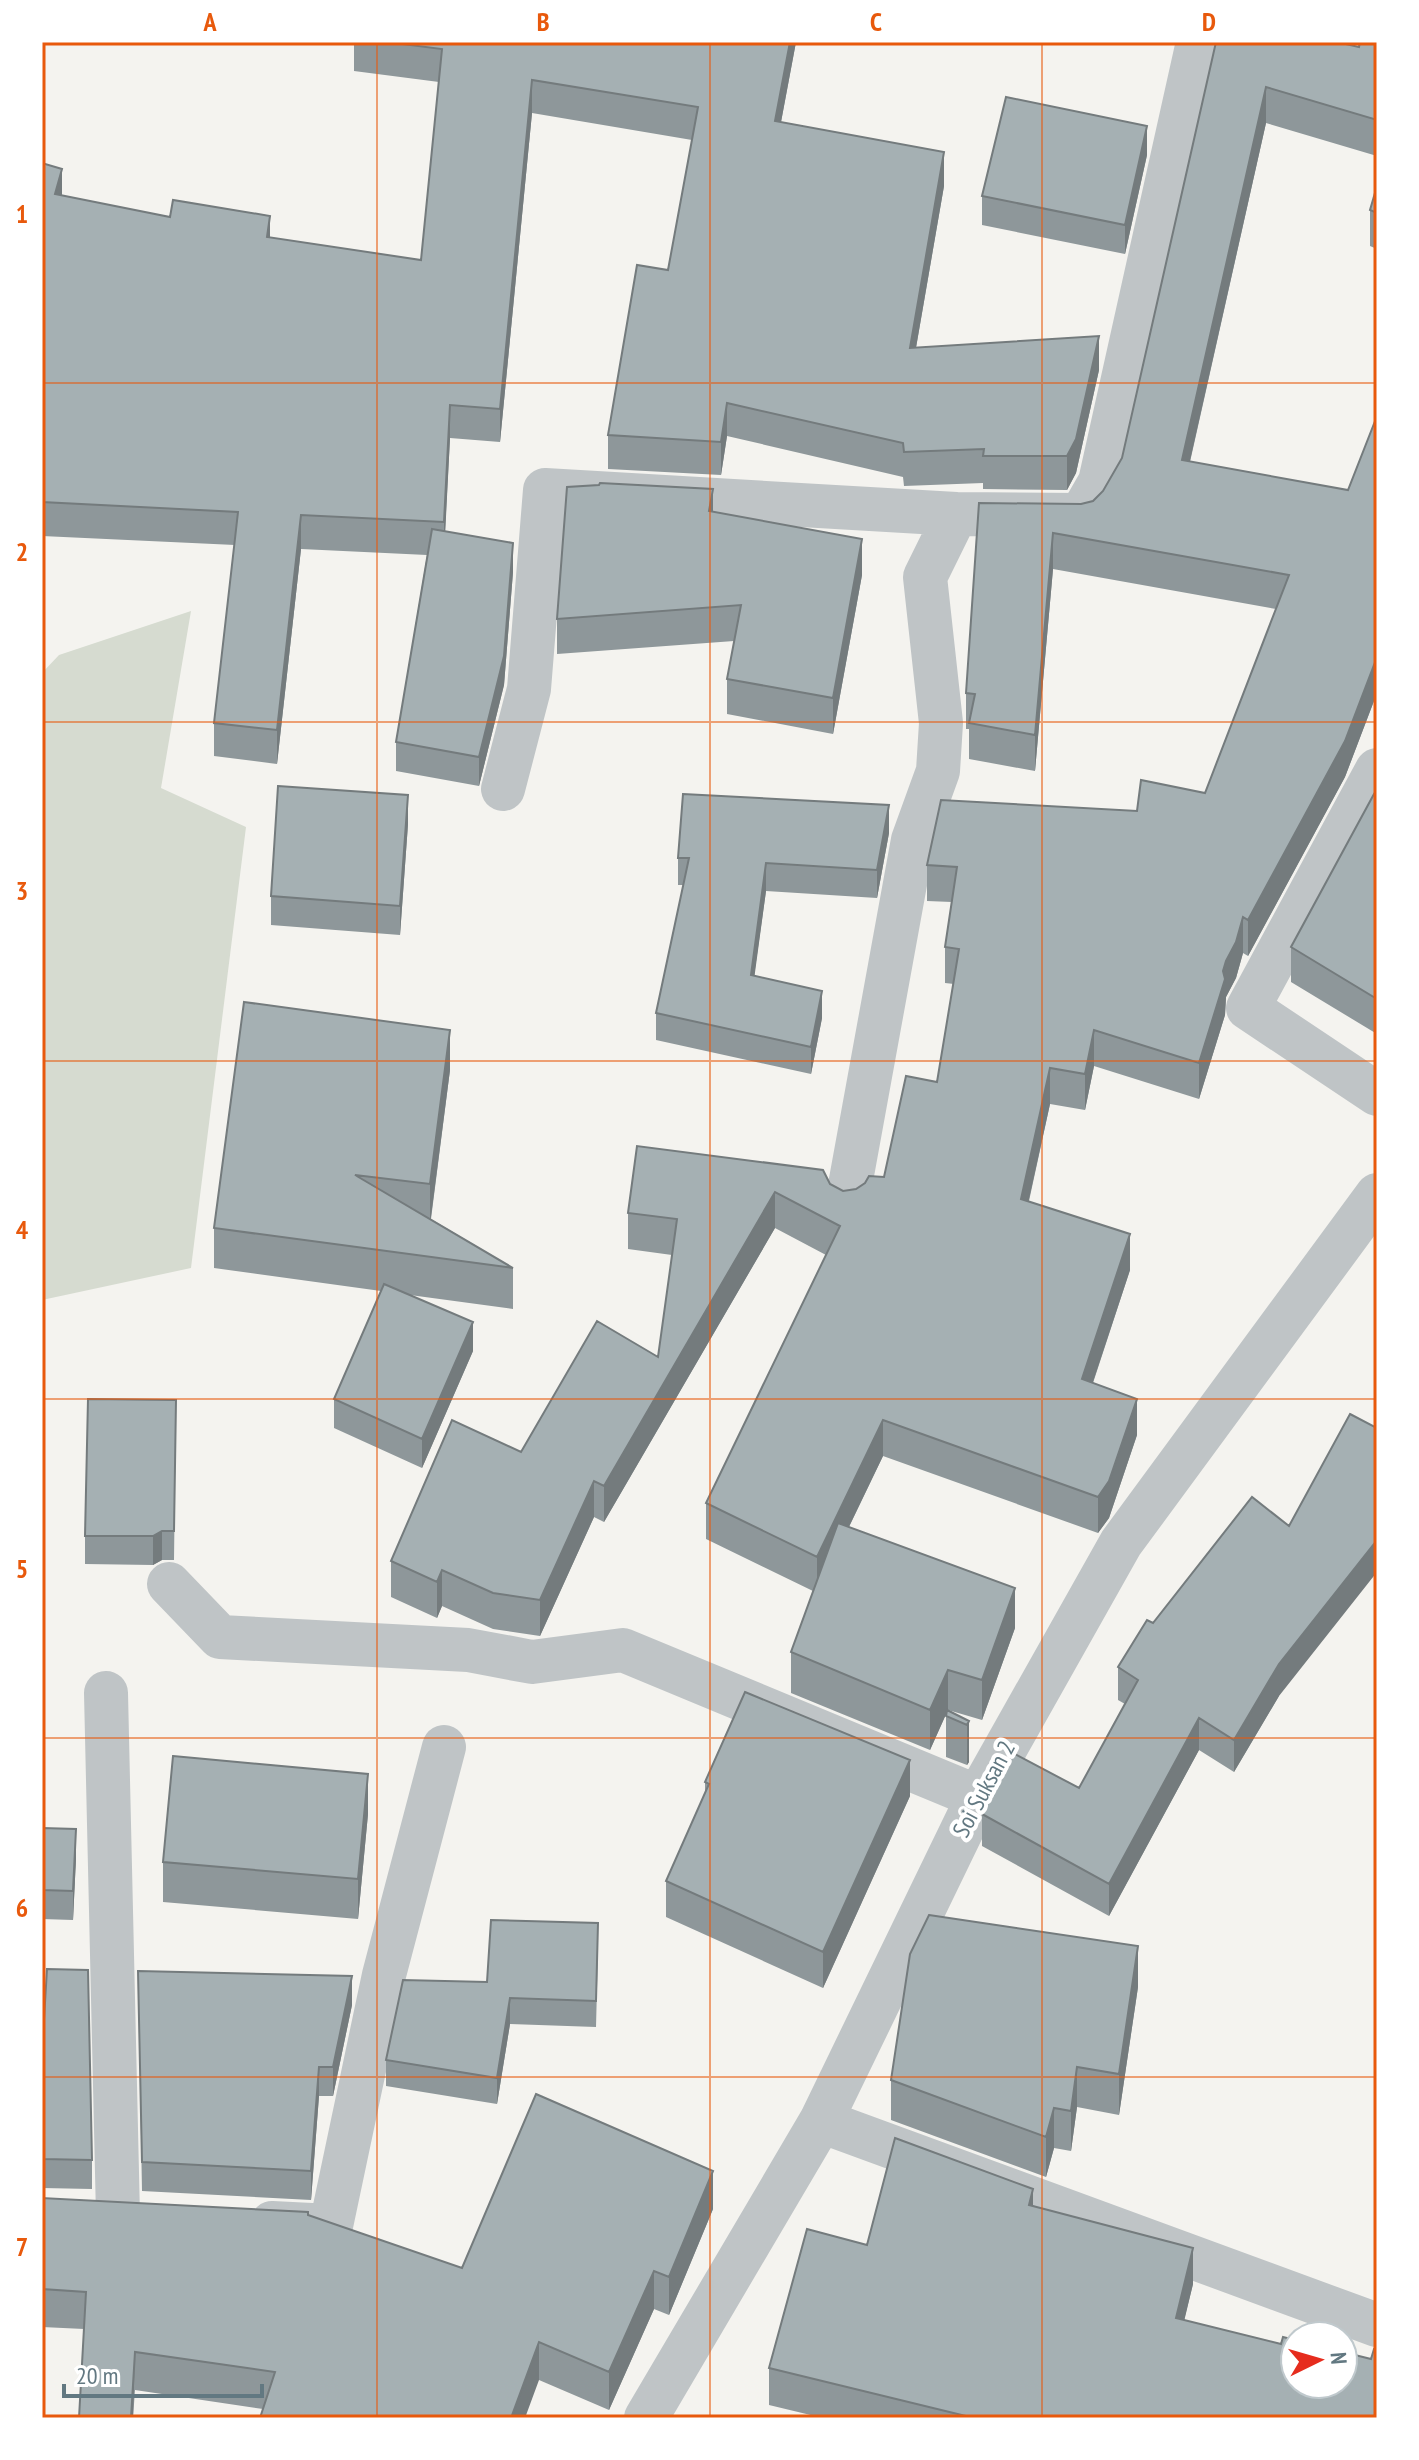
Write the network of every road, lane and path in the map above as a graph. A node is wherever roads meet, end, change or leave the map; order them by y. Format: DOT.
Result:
graph roads {
  1 [pos="1198,42"];
  2 [pos="956,514"];
  3 [pos="1377,770"];
  4 [pos="503,789"];
  5 [pos="1377,1094"];
  6 [pos="1377,1195"];
  7 [pos="847,1202"];
  8 [pos="169,1584"];
  9 [pos="106,1693"];
  10 [pos="444,1747"];
  11 [pos="978,1797"];
  12 [pos="821,2121"];
  13 [pos="72,2213"];
  14 [pos="118,2216"];
  15 [pos="163,2218"];
  16 [pos="239,2221"];
  17 [pos="1377,2325"];
  18 [pos="646,2418"];
  1 -- 2 [label="street"];
  2 -- 4 [label="street"];
  2 -- 7 [label="street"];
  3 -- 5 [label="street"];
  6 -- 11 [label="street, Soi Suksan 2"];
  8 -- 11 [label="street"];
  9 -- 14 [label="street"];
  10 -- 16 [label="street"];
  11 -- 12 [label="street, Soi Suksan 2"];
  12 -- 17 [label="street"];
  12 -- 18 [label="street, Soi Suksan 2"];
  13 -- 14 [label="street"];
  14 -- 15 [label="street"];
}
